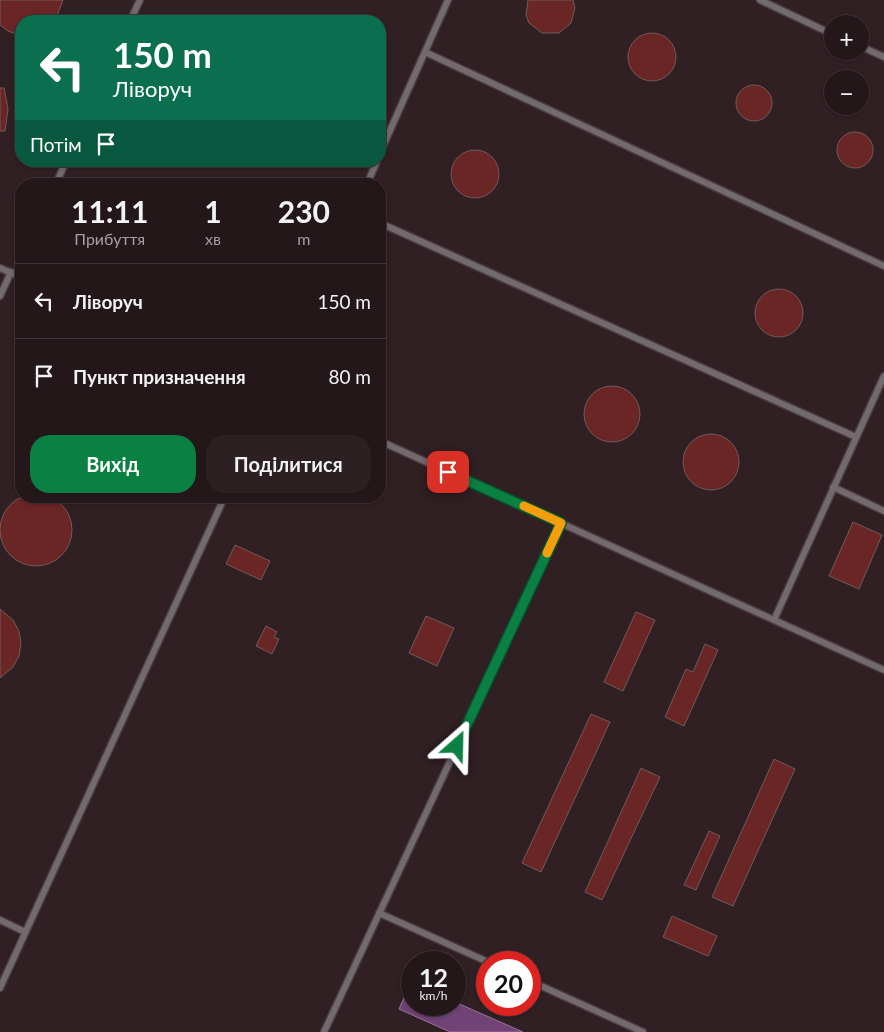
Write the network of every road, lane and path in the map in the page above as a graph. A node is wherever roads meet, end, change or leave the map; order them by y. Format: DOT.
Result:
graph roads {
  1 [pos="140,0"];
  2 [pos="448,0"];
  3 [pos="760,0"];
  4 [pos="133,15"];
  5 [pos="824,30"];
  6 [pos="869,50"];
  7 [pos="425,52"];
  8 [pos="884,57"];
  9 [pos="386,140"];
  10 [pos="386,226"];
  11 [pos="884,266"];
  12 [pos="0,268"];
  13 [pos="10,272"];
  14 [pos="15,274"];
  15 [pos="0,296"];
  16 [pos="884,376"];
  17 [pos="856,438"];
  18 [pos="386,444"];
  19 [pos="834,487"];
  20 [pos="222,503"];
  21 [pos="884,512"];
  22 [pos="561,523"];
  23 [pos="774,620"];
  24 [pos="884,670"];
  25 [pos="379,913"];
  26 [pos="0,920"];
  27 [pos="26,932"];
  28 [pos="476,957"];
  29 [pos="541,986"];
  30 [pos="0,988"];
  31 [pos="324,1032"];
  32 [pos="644,1032"];
  1 -- 4 [label="lane"];
  2 -- 7 [label="lane"];
  3 -- 5 [label="lane"];
  6 -- 8 [label="lane"];
  7 -- 9 [label="lane"];
  7 -- 11 [label="lane"];
  10 -- 17 [label="lane"];
  12 -- 13 [label="lane"];
  13 -- 14 [label="lane"];
  13 -- 15 [label="lane"];
  16 -- 17 [label="lane"];
  17 -- 19 [label="lane"];
  18 -- 22 [label="lane"];
  19 -- 21 [label="lane"];
  19 -- 23 [label="lane"];
  20 -- 27 [label="lane"];
  22 -- 23 [label="lane"];
  22 -- 25 [label="lane"];
  23 -- 24 [label="lane"];
  25 -- 28 [label="lane"];
  25 -- 31 [label="lane"];
  26 -- 27 [label="lane"];
  27 -- 30 [label="lane"];
  29 -- 32 [label="lane"];
}
